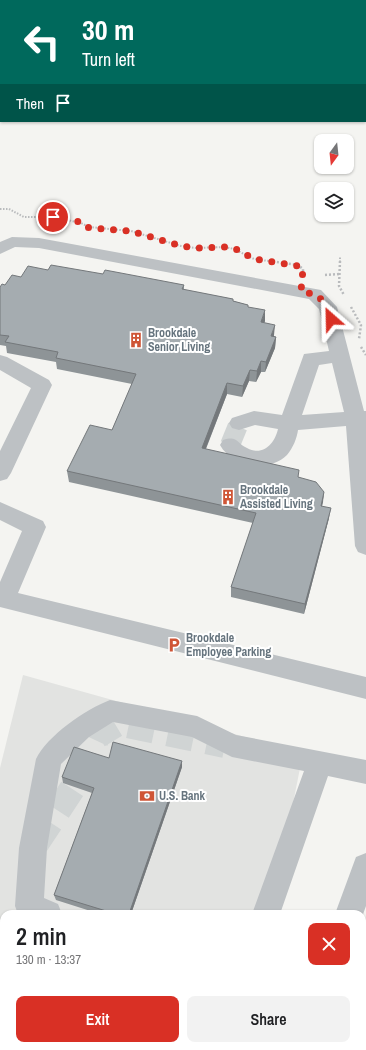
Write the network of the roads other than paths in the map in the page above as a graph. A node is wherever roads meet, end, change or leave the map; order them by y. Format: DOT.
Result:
graph roads {
  1 [pos="0,249"];
  2 [pos="340,356"];
  3 [pos="0,362"];
  4 [pos="363,417"];
  5 [pos="239,423"];
  6 [pos="289,423"];
  7 [pos="230,445"];
  8 [pos="0,473"];
  9 [pos="0,510"];
  10 [pos="366,546"];
  11 [pos="366,688"];
  12 [pos="320,763"];
  13 [pos="366,772"];
  14 [pos="366,866"];
  15 [pos="38,910"];
  16 [pos="267,910"];
  17 [pos="351,910"];
  1 -- 2 [label="lane"];
  2 -- 4 [label="lane"];
  2 -- 6 [label="lane"];
  3 -- 8 [label="lane"];
  4 -- 6 [label="lane"];
  4 -- 10 [label="lane"];
  5 -- 6 [label="lane"];
  6 -- 7 [label="lane"];
  9 -- 11 [label="lane"];
  12 -- 13 [label="lane"];
  12 -- 15 [label="lane"];
  12 -- 16 [label="lane"];
  14 -- 17 [label="lane"];
}
